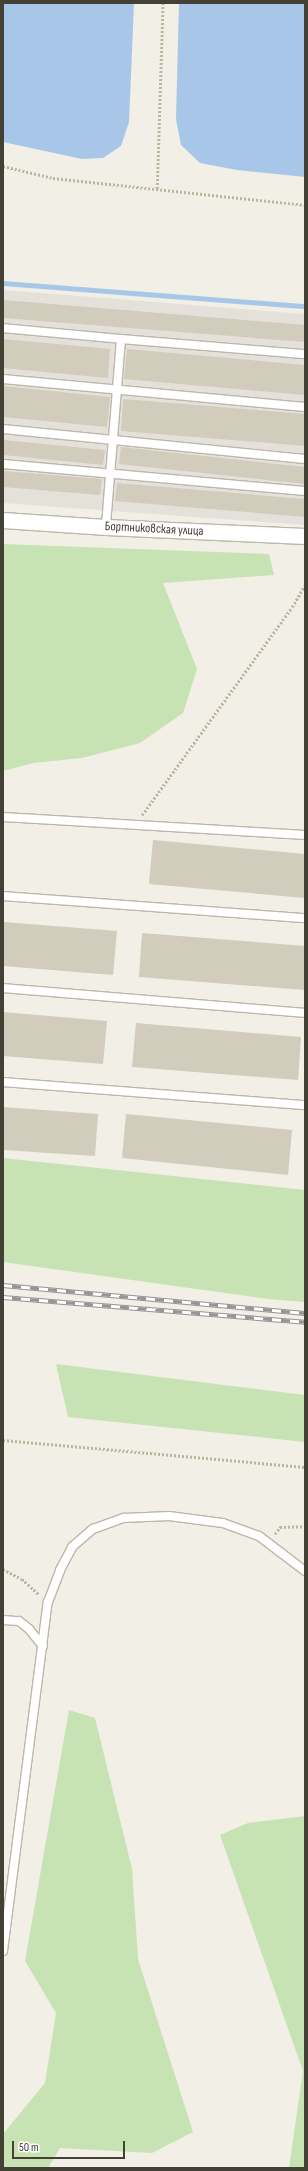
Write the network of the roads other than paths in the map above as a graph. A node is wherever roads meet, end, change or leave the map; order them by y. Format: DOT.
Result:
graph roads {
  1 [pos="3,328"];
  2 [pos="120,339"];
  3 [pos="305,354"];
  4 [pos="3,379"];
  5 [pos="117,389"];
  6 [pos="305,407"];
  7 [pos="3,429"];
  8 [pos="113,439"];
  9 [pos="305,459"];
  10 [pos="3,464"];
  11 [pos="110,474"];
  12 [pos="305,491"];
  13 [pos="3,520"];
  14 [pos="106,527"];
  15 [pos="305,536"];
  16 [pos="3,817"];
  17 [pos="305,835"];
  18 [pos="3,896"];
  19 [pos="305,918"];
  20 [pos="3,988"];
  21 [pos="305,1013"];
  22 [pos="3,1082"];
  23 [pos="305,1104"];
  24 [pos="305,1571"];
  25 [pos="3,1620"];
  26 [pos="43,1646"];
  27 [pos="3,1951"];
  1 -- 2 [label="lane"];
  2 -- 3 [label="lane"];
  2 -- 5 [label="lane"];
  4 -- 5 [label="lane"];
  5 -- 6 [label="lane"];
  5 -- 8 [label="lane"];
  7 -- 8 [label="lane"];
  8 -- 9 [label="lane"];
  8 -- 11 [label="lane"];
  10 -- 11 [label="lane"];
  11 -- 12 [label="lane"];
  11 -- 14 [label="lane"];
  13 -- 14 [label="street, Бортниковская улица"];
  14 -- 15 [label="street, Бортниковская улица"];
  16 -- 17 [label="lane"];
  18 -- 19 [label="lane"];
  20 -- 21 [label="lane"];
  22 -- 23 [label="lane"];
  24 -- 26 [label="lane"];
  25 -- 26 [label="lane"];
  26 -- 27 [label="lane"];
}
